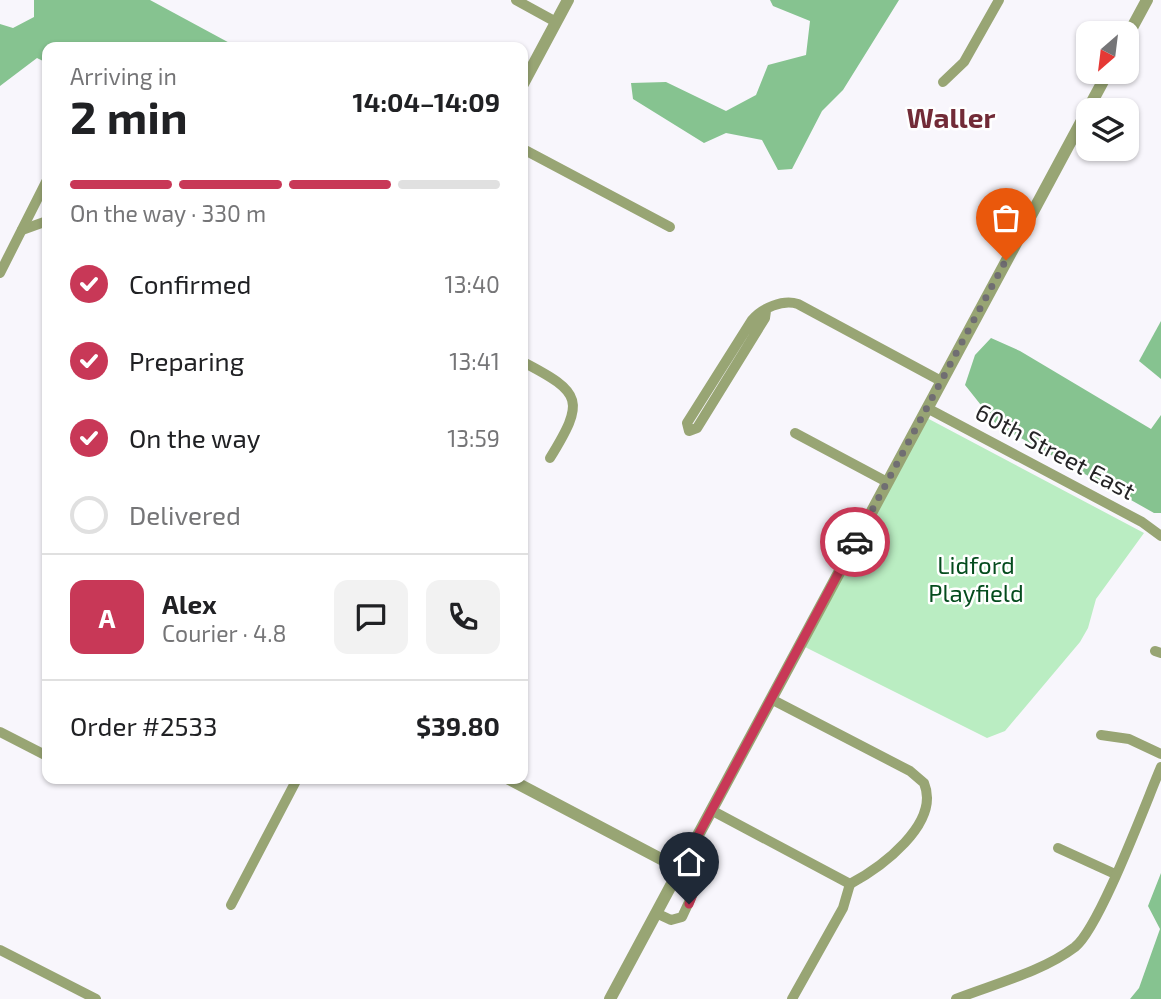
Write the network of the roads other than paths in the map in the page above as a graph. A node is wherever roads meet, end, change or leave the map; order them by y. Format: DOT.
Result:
graph roads {
  1 [pos="516,0"];
  2 [pos="568,0"];
  3 [pos="999,0"];
  4 [pos="1147,0"];
  5 [pos="1136,21"];
  6 [pos="556,22"];
  7 [pos="528,75"];
  8 [pos="943,82"];
  9 [pos="1102,84"];
  10 [pos="528,152"];
  11 [pos="42,190"];
  12 [pos="42,223"];
  13 [pos="670,227"];
  14 [pos="22,230"];
  15 [pos="0,273"];
  16 [pos="766,311"];
  17 [pos="528,365"];
  18 [pos="941,381"];
  19 [pos="927,408"];
  20 [pos="795,433"];
  21 [pos="550,458"];
  22 [pos="887,482"];
  23 [pos="1161,536"];
  24 [pos="771,699"];
  25 [pos="0,732"];
  26 [pos="1101,735"];
  27 [pos="42,753"];
  28 [pos="1161,754"];
  29 [pos="1161,766"];
  30 [pos="294,784"];
  31 [pos="518,784"];
  32 [pos="711,810"];
  33 [pos="1058,848"];
  34 [pos="680,869"];
  35 [pos="1115,874"];
  36 [pos="850,884"];
  37 [pos="231,905"];
  38 [pos="656,913"];
  39 [pos="0,950"];
  40 [pos="96,999"];
  41 [pos="610,999"];
  42 [pos="792,999"];
  43 [pos="956,999"];
  1 -- 6 [label="street"];
  2 -- 6 [label="street"];
  3 -- 8 [label="street"];
  4 -- 5 [label="street"];
  6 -- 7 [label="street"];
  9 -- 18 [label="street"];
  10 -- 13 [label="street"];
  11 -- 14 [label="street"];
  12 -- 14 [label="street"];
  14 -- 15 [label="street"];
  16 -- 16 [label="street"];
  16 -- 18 [label="street"];
  17 -- 21 [label="street"];
  18 -- 19 [label="street"];
  19 -- 22 [label="street"];
  19 -- 23 [label="street, 60th Street East"];
  20 -- 22 [label="street"];
  22 -- 24 [label="street"];
  24 -- 32 [label="street"];
  24 -- 36 [label="street"];
  25 -- 27 [label="street"];
  26 -- 28 [label="street"];
  29 -- 35 [label="street"];
  30 -- 37 [label="street"];
  31 -- 34 [label="street"];
  32 -- 34 [label="street"];
  32 -- 36 [label="street"];
  33 -- 35 [label="street"];
  34 -- 38 [label="street"];
  34 -- 38 [label="street"];
  35 -- 43 [label="street"];
  36 -- 42 [label="street"];
  38 -- 41 [label="street"];
  39 -- 40 [label="street"];
}
